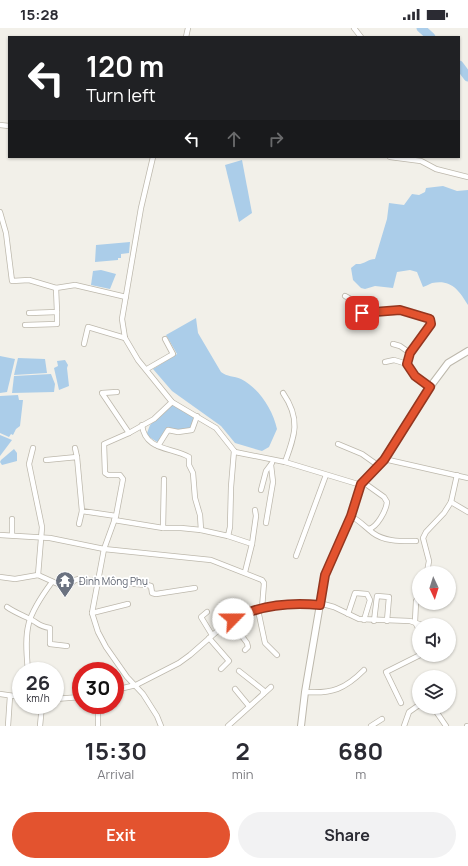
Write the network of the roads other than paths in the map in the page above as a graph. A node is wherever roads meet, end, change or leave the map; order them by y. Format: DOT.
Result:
graph roads {
  1 [pos="354,28"];
  2 [pos="360,36"];
  3 [pos="153,158"];
  4 [pos="406,158"];
  5 [pos="421,159"];
  6 [pos="468,177"];
  7 [pos="0,212"];
  8 [pos="56,288"];
  9 [pos="345,296"];
  10 [pos="126,297"];
  11 [pos="57,312"];
  12 [pos="29,313"];
  13 [pos="25,325"];
  14 [pos="126,338"];
  15 [pos="165,339"];
  16 [pos="84,344"];
  17 [pos="393,344"];
  18 [pos="468,351"];
  19 [pos="410,353"];
  20 [pos="385,362"];
  21 [pos="407,364"];
  22 [pos="147,369"];
  23 [pos="430,387"];
  24 [pos="117,392"];
  25 [pos="283,393"];
  26 [pos="172,402"];
  27 [pos="197,416"];
  28 [pos="142,425"];
  29 [pos="129,433"];
  30 [pos="338,444"];
  31 [pos="158,446"];
  32 [pos="33,448"];
  33 [pos="75,448"];
  34 [pos="234,451"];
  35 [pos="76,457"];
  36 [pos="46,460"];
  37 [pos="384,460"];
  38 [pos="284,462"];
  39 [pos="273,463"];
  40 [pos="379,466"];
  41 [pos="326,475"];
  42 [pos="457,475"];
  43 [pos="468,478"];
  44 [pos="164,479"];
  45 [pos="362,483"];
  46 [pos="261,490"];
  47 [pos="451,502"];
  48 [pos="255,510"];
  49 [pos="82,511"];
  50 [pos="468,512"];
  51 [pos="351,516"];
  52 [pos="115,518"];
  53 [pos="12,519"];
  54 [pos="266,523"];
  55 [pos="79,524"];
  56 [pos="163,528"];
  57 [pos="369,529"];
  58 [pos="201,530"];
  59 [pos="0,535"];
  60 [pos="12,535"];
  61 [pos="228,536"];
  62 [pos="42,538"];
  63 [pos="416,541"];
  64 [pos="252,544"];
  65 [pos="104,549"];
  66 [pos="296,556"];
  67 [pos="428,566"];
  68 [pos="245,572"];
  69 [pos="38,575"];
  70 [pos="0,577"];
  71 [pos="99,580"];
  72 [pos="52,582"];
  73 [pos="195,588"];
  74 [pos="128,604"];
  75 [pos="320,605"];
  76 [pos="7,607"];
  77 [pos="260,609"];
  78 [pos="207,612"];
  79 [pos="92,613"];
  80 [pos="348,614"];
  81 [pos="30,619"];
  82 [pos="230,620"];
  83 [pos="364,620"];
  84 [pos="374,621"];
  85 [pos="387,621"];
  86 [pos="412,622"];
  87 [pos="210,636"];
  88 [pos="67,646"];
  89 [pos="245,650"];
  90 [pos="277,655"];
  91 [pos="412,659"];
  92 [pos="27,662"];
  93 [pos="221,669"];
  94 [pos="364,670"];
  95 [pos="239,671"];
  96 [pos="136,685"];
  97 [pos="271,687"];
  98 [pos="124,688"];
  99 [pos="235,689"];
  100 [pos="305,692"];
  101 [pos="0,694"];
  102 [pos="264,694"];
  103 [pos="10,696"];
  104 [pos="401,703"];
  105 [pos="249,706"];
  106 [pos="412,711"];
  107 [pos="41,714"];
  108 [pos="98,714"];
  109 [pos="438,714"];
  110 [pos="382,720"];
  111 [pos="8,726"];
  112 [pos="40,726"];
  113 [pos="98,726"];
  114 [pos="161,726"];
  115 [pos="228,726"];
  116 [pos="301,726"];
  117 [pos="371,726"];
  118 [pos="404,726"];
  119 [pos="446,726"];
  1 -- 2 [label="street"];
  3 -- 10 [label="street"];
  4 -- 5 [label="street"];
  5 -- 6 [label="street"];
  7 -- 8 [label="street"];
  8 -- 10 [label="street"];
  8 -- 11 [label="street"];
  9 -- 19 [label="street"];
  10 -- 14 [label="street"];
  11 -- 12 [label="street"];
  11 -- 13 [label="street"];
  14 -- 16 [label="street"];
  14 -- 22 [label="street"];
  15 -- 22 [label="street"];
  17 -- 19 [label="street"];
  18 -- 23 [label="street"];
  19 -- 21 [label="street"];
  20 -- 21 [label="street"];
  21 -- 23 [label="street"];
  22 -- 26 [label="street"];
  23 -- 37 [label="street"];
  24 -- 29 [label="street"];
  25 -- 38 [label="street"];
  26 -- 27 [label="street"];
  26 -- 28 [label="street"];
  27 -- 31 [label="street"];
  27 -- 34 [label="street"];
  28 -- 29 [label="street"];
  28 -- 31 [label="street"];
  29 -- 52 [label="street"];
  30 -- 40 [label="street"];
  31 -- 58 [label="street"];
  32 -- 62 [label="street"];
  33 -- 35 [label="street"];
  34 -- 39 [label="street"];
  34 -- 61 [label="street"];
  35 -- 36 [label="street"];
  35 -- 49 [label="street"];
  37 -- 40 [label="street"];
  37 -- 42 [label="street"];
  38 -- 39 [label="street"];
  38 -- 41 [label="street"];
  39 -- 46 [label="street"];
  39 -- 54 [label="street"];
  40 -- 45 [label="street"];
  41 -- 45 [label="street"];
  41 -- 66 [label="street"];
  42 -- 43 [label="street"];
  42 -- 47 [label="street"];
  44 -- 56 [label="street"];
  45 -- 51 [label="street"];
  45 -- 57 [label="street"];
  47 -- 50 [label="street"];
  47 -- 67 [label="street"];
  48 -- 64 [label="street"];
  49 -- 52 [label="street"];
  49 -- 55 [label="street"];
  51 -- 57 [label="street"];
  51 -- 75 [label="street"];
  52 -- 56 [label="street"];
  52 -- 65 [label="street"];
  53 -- 60 [label="street"];
  56 -- 58 [label="street"];
  57 -- 63 [label="street"];
  58 -- 61 [label="street"];
  59 -- 60 [label="street"];
  60 -- 62 [label="street"];
  61 -- 64 [label="street"];
  62 -- 65 [label="street"];
  62 -- 69 [label="street"];
  64 -- 68 [label="street"];
  65 -- 68 [label="street"];
  65 -- 71 [label="street"];
  68 -- 77 [label="street"];
  69 -- 70 [label="street"];
  69 -- 72 [label="street"];
  71 -- 72 [label="street"];
  71 -- 73 [label="street"];
  71 -- 79 [label="street"];
  72 -- 81 [label="street"];
  74 -- 79 [label="street"];
  75 -- 77 [label="street"];
  75 -- 80 [label="street"];
  75 -- 100 [label="street"];
  76 -- 81 [label="street"];
  77 -- 82 [label="street"];
  77 -- 90 [label="street"];
  78 -- 87 [label="street"];
  79 -- 96 [label="street"];
  80 -- 83 [label="street"];
  80 -- 83 [label="street"];
  81 -- 88 [label="street"];
  81 -- 92 [label="street"];
  82 -- 87 [label="street"];
  82 -- 89 [label="street"];
  83 -- 84 [label="street"];
  84 -- 85 [label="street"];
  84 -- 85 [label="street"];
  85 -- 86 [label="street"];
  87 -- 93 [label="street"];
  87 -- 96 [label="street"];
  91 -- 104 [label="street"];
  94 -- 100 [label="street"];
  95 -- 102 [label="street"];
  96 -- 98 [label="street"];
  96 -- 114 [label="street"];
  97 -- 102 [label="street"];
  99 -- 105 [label="street"];
  100 -- 116 [label="street"];
  101 -- 103 [label="street"];
  102 -- 105 [label="street"];
  103 -- 111 [label="street"];
  105 -- 115 [label="street"];
  106 -- 118 [label="street"];
  107 -- 112 [label="street"];
  108 -- 113 [label="street"];
  109 -- 119 [label="street"];
  110 -- 117 [label="street"];
}
